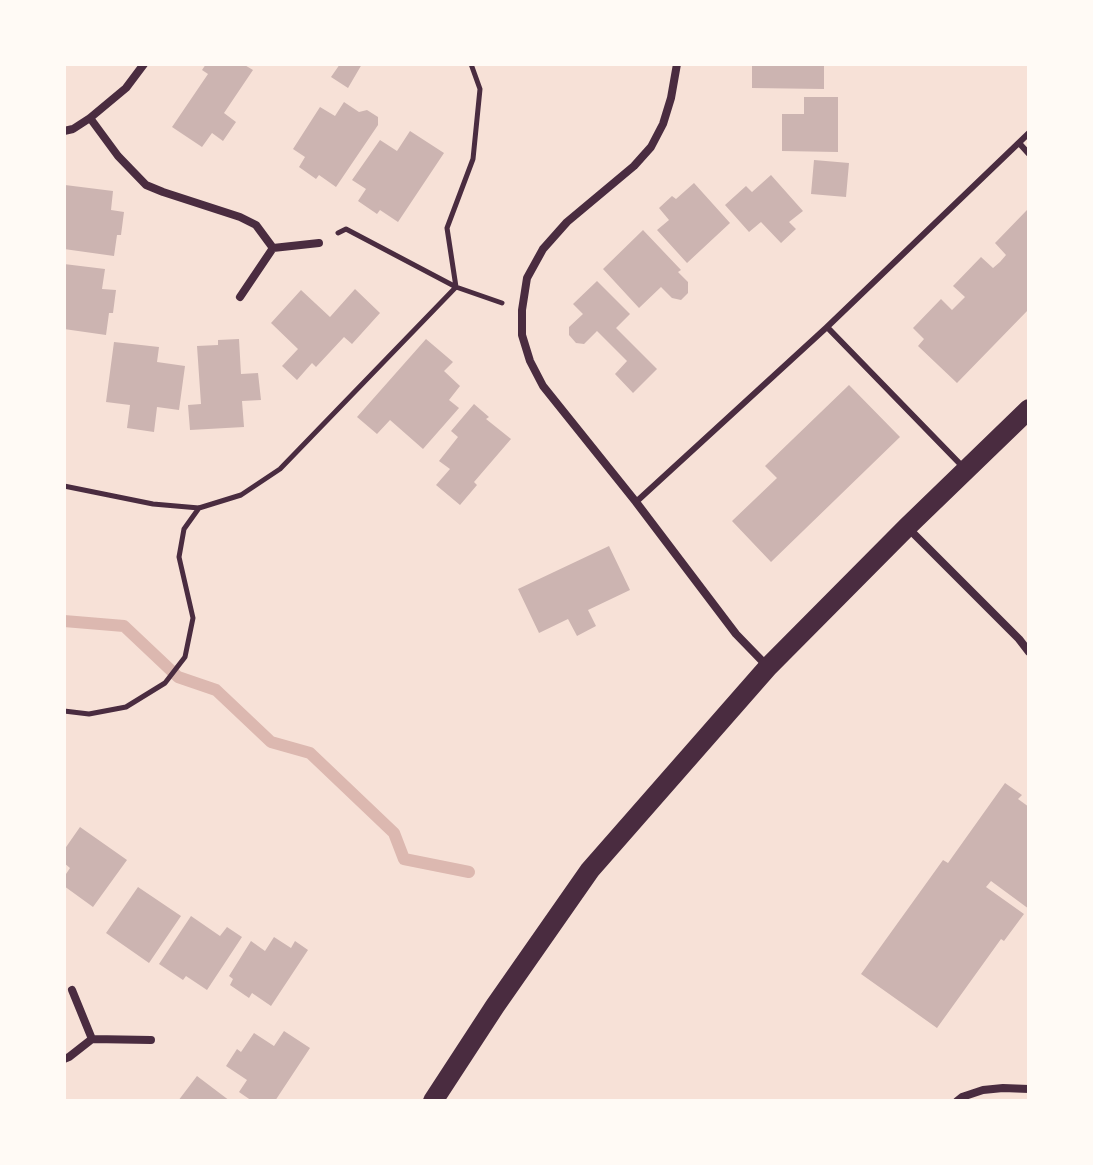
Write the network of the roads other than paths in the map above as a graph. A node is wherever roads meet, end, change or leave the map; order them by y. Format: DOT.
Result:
graph roads {
  1 [pos="144,64"];
  2 [pos="677,64"];
  3 [pos="90,118"];
  4 [pos="64,131"];
  5 [pos="1029,133"];
  6 [pos="1019,143"];
  7 [pos="1029,154"];
  8 [pos="319,243"];
  9 [pos="273,248"];
  10 [pos="240,297"];
  11 [pos="827,327"];
  12 [pos="1029,409"];
  13 [pos="966,470"];
  14 [pos="636,502"];
  15 [pos="907,527"];
  16 [pos="1029,652"];
  17 [pos="768,667"];
  18 [pos="72,990"];
  19 [pos="92,1039"];
  20 [pos="151,1040"];
  21 [pos="64,1059"];
  22 [pos="1029,1089"];
  23 [pos="433,1101"];
  24 [pos="957,1101"];
  1 -- 3 [label="street"];
  2 -- 14 [label="street"];
  3 -- 4 [label="street"];
  3 -- 9 [label="street"];
  5 -- 6 [label="lane"];
  6 -- 7 [label="lane"];
  6 -- 11 [label="lane"];
  8 -- 9 [label="street"];
  9 -- 10 [label="street"];
  11 -- 13 [label="lane"];
  11 -- 14 [label="lane"];
  12 -- 13 [label="main road"];
  13 -- 15 [label="main road"];
  14 -- 17 [label="street"];
  15 -- 16 [label="street"];
  15 -- 17 [label="main road"];
  17 -- 23 [label="main road"];
  18 -- 19 [label="street"];
  19 -- 20 [label="street"];
  19 -- 21 [label="street"];
  22 -- 24 [label="street"];
}
